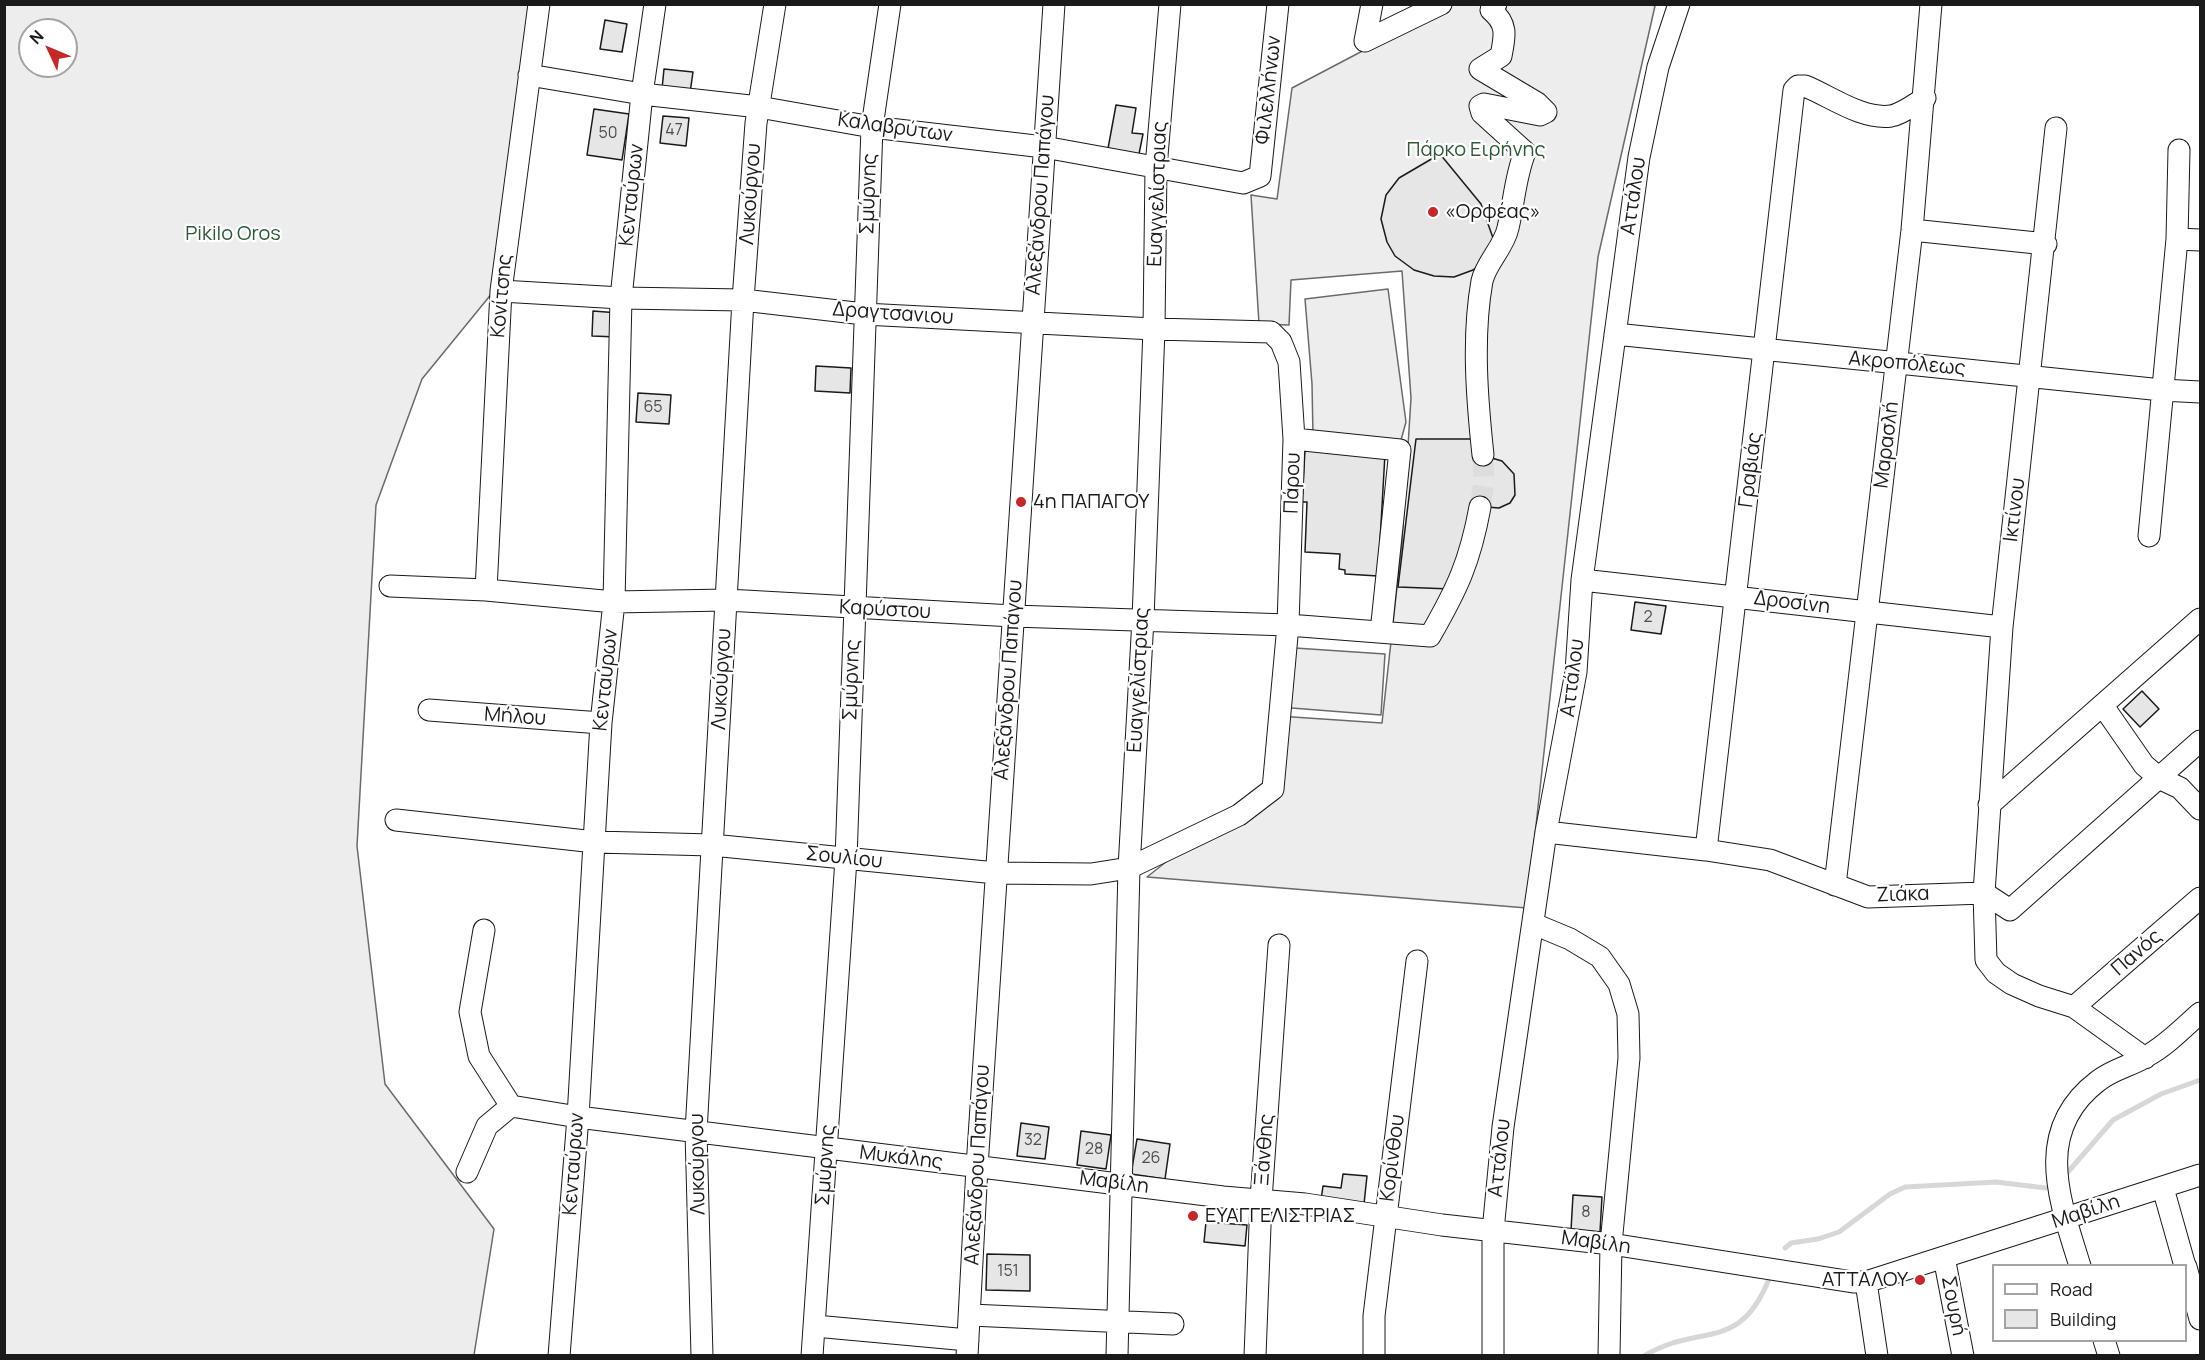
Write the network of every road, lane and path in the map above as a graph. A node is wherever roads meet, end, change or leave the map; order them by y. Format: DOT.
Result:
graph roads {
  1 [pos="539,4"];
  2 [pos="655,4"];
  3 [pos="775,4"];
  4 [pos="890,4"];
  5 [pos="1054,4"];
  6 [pos="1170,4"];
  7 [pos="1278,4"];
  8 [pos="1372,4"];
  9 [pos="1441,4"];
  10 [pos="1496,4"];
  11 [pos="1679,4"];
  12 [pos="1931,4"];
  13 [pos="529,75"];
  14 [pos="642,94"];
  15 [pos="1925,98"];
  16 [pos="759,107"];
  17 [pos="872,127"];
  18 [pos="2056,128"];
  19 [pos="1044,147"];
  20 [pos="2179,150"];
  21 [pos="1156,167"];
  22 [pos="1260,176"];
  23 [pos="1912,230"];
  24 [pos="2176,239"];
  25 [pos="2200,240"];
  26 [pos="2046,244"];
  27 [pos="501,291"];
  28 [pos="621,298"];
  29 [pos="742,300"];
  30 [pos="864,314"];
  31 [pos="1033,321"];
  32 [pos="1154,330"];
  33 [pos="1615,334"];
  34 [pos="1281,342"];
  35 [pos="1765,351"];
  36 [pos="1897,364"];
  37 [pos="2031,375"];
  38 [pos="2162,390"];
  39 [pos="2200,392"];
  40 [pos="1294,439"];
  41 [pos="1483,455"];
  42 [pos="1480,507"];
  43 [pos="2149,536"];
  44 [pos="1582,580"];
  45 [pos="390,586"];
  46 [pos="486,590"];
  47 [pos="1736,597"];
  48 [pos="727,600"];
  49 [pos="614,602"];
  50 [pos="854,609"];
  51 [pos="1867,612"];
  52 [pos="1013,616"];
  53 [pos="1143,619"];
  54 [pos="2200,619"];
  55 [pos="1288,625"];
  56 [pos="2002,627"];
  57 [pos="1381,632"];
  58 [pos="2103,706"];
  59 [pos="429,710"];
  60 [pos="601,723"];
  61 [pos="2200,741"];
  62 [pos="2159,778"];
  63 [pos="1989,805"];
  64 [pos="2200,810"];
  65 [pos="396,820"];
  66 [pos="1546,832"];
  67 [pos="595,842"];
  68 [pos="712,845"];
  69 [pos="1706,850"];
  70 [pos="846,859"];
  71 [pos="1129,868"];
  72 [pos="996,873"];
  73 [pos="1835,885"];
  74 [pos="1984,893"];
  75 [pos="2200,898"];
  76 [pos="1534,924"];
  77 [pos="484,930"];
  78 [pos="1279,945"];
  79 [pos="1417,961"];
  80 [pos="2074,1007"];
  81 [pos="2200,1013"];
  82 [pos="2145,1058"];
  83 [pos="511,1106"];
  84 [pos="578,1117"];
  85 [pos="696,1132"];
  86 [pos="827,1149"];
  87 [pos="977,1167"];
  88 [pos="467,1172"];
  89 [pos="2200,1175"];
  90 [pos="1120,1184"];
  91 [pos="2163,1188"];
  92 [pos="1261,1200"];
  93 [pos="1386,1217"];
  94 [pos="2065,1219"];
  95 [pos="1493,1231"];
  96 [pos="1611,1244"];
  97 [pos="1944,1257"];
  98 [pos="2079,1264"];
  99 [pos="2184,1264"];
  100 [pos="2187,1273"];
  101 [pos="1866,1282"];
  102 [pos="970,1315"];
  103 [pos="2200,1319"];
  104 [pos="1118,1322"];
  105 [pos="1173,1324"];
  106 [pos="815,1326"];
  107 [pos="968,1348"];
  108 [pos="559,1356"];
  109 [pos="702,1356"];
  110 [pos="812,1356"];
  111 [pos="1117,1356"];
  112 [pos="1256,1356"];
  113 [pos="1374,1356"];
  114 [pos="1493,1356"];
  115 [pos="1609,1356"];
  116 [pos="1877,1356"];
  117 [pos="1963,1356"];
  1 -- 13 [label="street, Κονίτσης"];
  2 -- 14 [label="street, Κενταύρων"];
  3 -- 16 [label="street, Λυκούργου"];
  4 -- 17 [label="street, Σμύρνης"];
  5 -- 19 [label="street, Αλεξάνδρου Παπάγου"];
  6 -- 21 [label="street, Ευαγγελίστριας"];
  7 -- 22 [label="street, Φιλελλήνων"];
  8 -- 9 [label="street"];
  10 -- 41 [label="street"];
  11 -- 33 [label="street, Αττάλου"];
  12 -- 15 [label="street, Μαρασλή"];
  13 -- 14 [label="street, Καλαβρύτων"];
  13 -- 27 [label="street, Κονίτσης"];
  14 -- 16 [label="street, Καλαβρύτων"];
  14 -- 28 [label="street, Κενταύρων"];
  15 -- 23 [label="street, Μαρασλή"];
  15 -- 35 [label="street, Γραβιάς"];
  16 -- 17 [label="street, Καλαβρύτων"];
  16 -- 29 [label="street, Λυκούργου"];
  17 -- 19 [label="street, Καλαβρύτων"];
  17 -- 30 [label="street, Σμύρνης"];
  18 -- 26 [label="street, Ικτίνου"];
  19 -- 21 [label="street, Καλαβρύτων"];
  19 -- 31 [label="street, Αλεξάνδρου Παπάγου"];
  20 -- 24 [label="street"];
  21 -- 22 [label="street, Καλαβρύτων"];
  21 -- 32 [label="street, Ευαγγελίστριας"];
  23 -- 26 [label="street"];
  23 -- 36 [label="street, Μαρασλή"];
  24 -- 25 [label="street"];
  24 -- 38 [label="street"];
  26 -- 37 [label="street, Ικτίνου"];
  27 -- 28 [label="street, Δραγτσανιου"];
  27 -- 46 [label="street, Κονίτσης"];
  28 -- 29 [label="street, Δραγτσανιου"];
  28 -- 49 [label="street, Κενταύρων"];
  29 -- 30 [label="street, Δραγτσανιου"];
  29 -- 48 [label="street, Λυκούργου"];
  30 -- 31 [label="street, Δραγτσανιου"];
  30 -- 50 [label="street, Σμύρνης"];
  31 -- 32 [label="street, Δραγτσανιου"];
  31 -- 52 [label="street, Αλεξάνδρου Παπάγου"];
  32 -- 34 [label="street, Δραγτσανιου"];
  32 -- 53 [label="street, Ευαγγελίστριας"];
  33 -- 35 [label="street, Ακροπόλεως"];
  33 -- 44 [label="street, Αττάλου"];
  34 -- 40 [label="street, Πάρου"];
  35 -- 36 [label="street, Ακροπόλεως"];
  35 -- 47 [label="street, Γραβιάς"];
  36 -- 37 [label="street, Ακροπόλεως"];
  36 -- 51 [label="street, Μαρασλή"];
  37 -- 38 [label="street, Ακροπόλεως"];
  37 -- 56 [label="street, Ικτίνου"];
  38 -- 39 [label="street, Ακροπόλεως"];
  38 -- 43 [label="street"];
  40 -- 55 [label="street, Πάρου"];
  40 -- 57 [label="street"];
  42 -- 57 [label="street, Καρύστου"];
  44 -- 47 [label="street, Δροσίνη"];
  44 -- 66 [label="street, Αττάλου"];
  45 -- 46 [label="street, Καρύστου"];
  46 -- 49 [label="street, Καρύστου"];
  47 -- 51 [label="street, Δροσίνη"];
  47 -- 69 [label="street, Γραβιάς"];
  48 -- 49 [label="street, Καρύστου"];
  48 -- 50 [label="street, Καρύστου"];
  48 -- 68 [label="street, Λυκούργου"];
  49 -- 60 [label="street, Κενταύρων"];
  50 -- 52 [label="street, Καρύστου"];
  50 -- 70 [label="street, Σμύρνης"];
  51 -- 56 [label="street, Δροσίνη"];
  51 -- 73 [label="street, Μαρασλή"];
  52 -- 53 [label="street, Καρύστου"];
  52 -- 72 [label="street, Αλεξάνδρου Παπάγου"];
  53 -- 55 [label="street, Καρύστου"];
  53 -- 71 [label="street, Ευαγγελίστριας"];
  54 -- 58 [label="street"];
  55 -- 57 [label="street, Καρύστου"];
  55 -- 71 [label="street, Σουλίου"];
  56 -- 63 [label="street, Ικτίνου"];
  58 -- 62 [label="street"];
  58 -- 63 [label="street"];
  59 -- 60 [label="street, Μήλου"];
  60 -- 67 [label="street, Κενταύρων"];
  61 -- 62 [label="street"];
  62 -- 64 [label="street"];
  62 -- 74 [label="street"];
  63 -- 74 [label="street, Ικτίνου"];
  65 -- 67 [label="street, Σουλίου"];
  66 -- 69 [label="street, Ζιάκα"];
  66 -- 76 [label="street, Αττάλου"];
  67 -- 68 [label="street, Σουλίου"];
  67 -- 84 [label="street, Κενταύρων"];
  68 -- 70 [label="street, Σουλίου"];
  68 -- 85 [label="street, Λυκούργου"];
  69 -- 73 [label="street, Ζιάκα"];
  70 -- 72 [label="street, Σουλίου"];
  70 -- 86 [label="street, Σμύρνης"];
  71 -- 72 [label="street, Σουλίου"];
  71 -- 90 [label="street, Ευαγγελίστριας"];
  72 -- 87 [label="street, Αλεξάνδρου Παπάγου"];
  73 -- 74 [label="street, Ζιάκα"];
  74 -- 80 [label="street, Ικτίνου"];
  75 -- 80 [label="street, Πανός"];
  76 -- 95 [label="street, Αττάλου"];
  76 -- 96 [label="street"];
  77 -- 83 [label="street"];
  78 -- 92 [label="street, Ξάνθης"];
  79 -- 93 [label="street, Κορίνθου"];
  80 -- 82 [label="street, Ικτίνου"];
  81 -- 82 [label="street"];
  82 -- 94 [label="street"];
  83 -- 84 [label="street, Μυκάλης"];
  83 -- 88 [label="street"];
  84 -- 85 [label="street, Μυκάλης"];
  84 -- 108 [label="street, Κενταύρων"];
  85 -- 86 [label="street, Μυκάλης"];
  85 -- 109 [label="street, Λυκούργου"];
  86 -- 87 [label="street, Μυκάλης"];
  86 -- 106 [label="street, Σμύρνης"];
  87 -- 90 [label="street, Μαβίλη"];
  87 -- 102 [label="street, Αλεξάνδρου Παπάγου"];
  89 -- 91 [label="street, Μαβίλη"];
  90 -- 92 [label="street, Μαβίλη"];
  90 -- 104 [label="street, Ευαγγελίστριας"];
  91 -- 94 [label="street, Μαβίλη"];
  91 -- 99 [label="street"];
  92 -- 93 [label="street, Μαβίλη"];
  92 -- 112 [label="street, Ξάνθης"];
  93 -- 95 [label="street, Μαβίλη"];
  93 -- 113 [label="street, Κορίνθου"];
  94 -- 97 [label="street, Μαβίλη"];
  94 -- 98 [label="street"];
  95 -- 96 [label="street, Μαβίλη"];
  95 -- 114 [label="street, Αττάλου"];
  96 -- 101 [label="street, Μαβίλη"];
  96 -- 115 [label="street"];
  97 -- 101 [label="street, Μαβίλη"];
  97 -- 117 [label="street, Σουρή"];
  100 -- 103 [label="street"];
  101 -- 116 [label="street"];
  102 -- 104 [label="street"];
  102 -- 107 [label="street, Αλεξάνδρου Παπάγου"];
  104 -- 105 [label="street"];
  104 -- 111 [label="street, Ευαγγελίστριας"];
  106 -- 107 [label="street"];
  106 -- 110 [label="street, Σμύρνης"];
}
